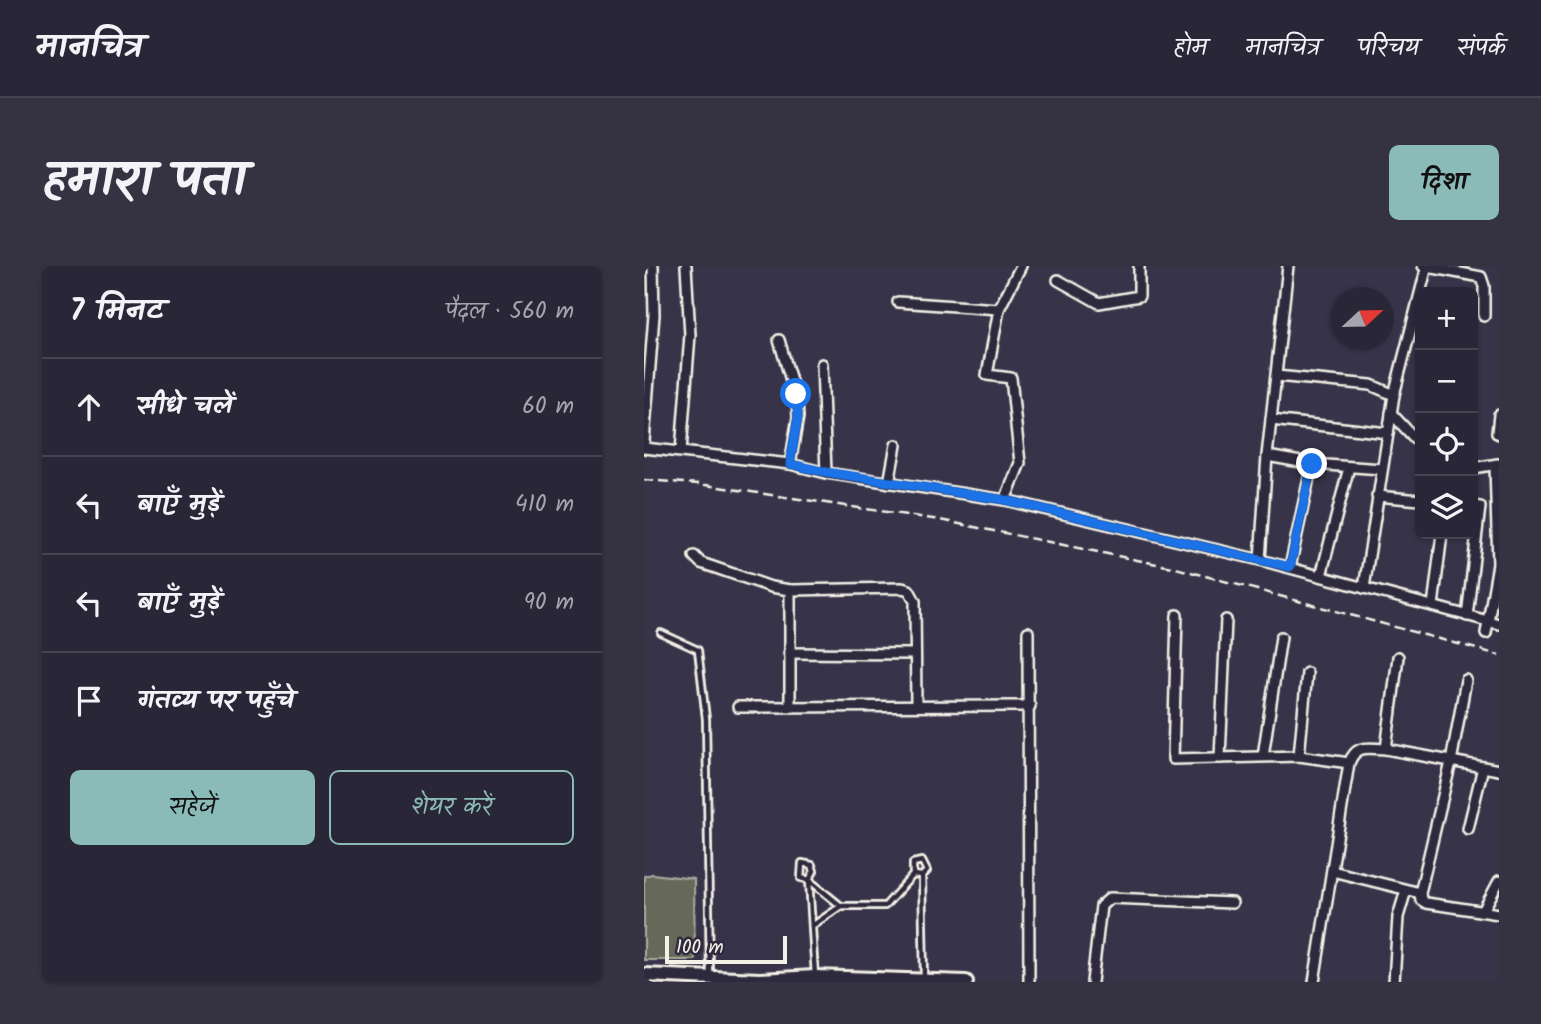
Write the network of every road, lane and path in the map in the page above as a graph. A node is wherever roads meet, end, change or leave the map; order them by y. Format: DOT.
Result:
graph roads {
  1 [pos="653,266"];
  2 [pos="686,266"];
  3 [pos="1021,266"];
  4 [pos="1139,266"];
  5 [pos="1288,266"];
  6 [pos="1426,266"];
  7 [pos="1058,280"];
  8 [pos="648,296"];
  9 [pos="898,302"];
  10 [pos="999,309"];
  11 [pos="1484,316"];
  12 [pos="779,340"];
  13 [pos="822,363"];
  14 [pos="1276,376"];
  15 [pos="1394,395"];
  16 [pos="1391,412"];
  17 [pos="1499,415"];
  18 [pos="1271,420"];
  19 [pos="1388,433"];
  20 [pos="1499,434"];
  21 [pos="1415,438"];
  22 [pos="644,442"];
  23 [pos="895,445"];
  24 [pos="644,448"];
  25 [pos="681,451"];
  26 [pos="1267,456"];
  27 [pos="790,464"];
  28 [pos="1312,464"];
  29 [pos="1497,465"];
  30 [pos="1349,467"];
  31 [pos="1478,467"];
  32 [pos="1382,469"];
  33 [pos="826,472"];
  34 [pos="889,483"];
  35 [pos="1377,496"];
  36 [pos="1005,500"];
  37 [pos="1415,500"];
  38 [pos="1478,507"];
  39 [pos="1478,524"];
  40 [pos="1441,539"];
  41 [pos="1476,539"];
  42 [pos="694,556"];
  43 [pos="1260,560"];
  44 [pos="1290,567"];
  45 [pos="1321,576"];
  46 [pos="1364,588"];
  47 [pos="790,590"];
  48 [pos="1433,606"];
  49 [pos="1177,615"];
  50 [pos="1467,616"];
  51 [pos="1226,620"];
  52 [pos="1494,623"];
  53 [pos="1028,632"];
  54 [pos="661,633"];
  55 [pos="1486,633"];
  56 [pos="1281,637"];
  57 [pos="789,653"];
  58 [pos="915,654"];
  59 [pos="1398,657"];
  60 [pos="1307,673"];
  61 [pos="1466,680"];
  62 [pos="790,706"];
  63 [pos="916,706"];
  64 [pos="1030,706"];
  65 [pos="738,707"];
  66 [pos="1386,749"];
  67 [pos="1263,756"];
  68 [pos="1299,756"];
  69 [pos="1220,758"];
  70 [pos="1349,762"];
  71 [pos="1451,762"];
  72 [pos="1483,767"];
  73 [pos="1499,771"];
  74 [pos="1468,829"];
  75 [pos="1332,871"];
  76 [pos="913,875"];
  77 [pos="922,876"];
  78 [pos="1499,881"];
  79 [pos="1406,890"];
  80 [pos="1420,893"];
  81 [pos="1232,903"];
  82 [pos="841,906"];
  83 [pos="1483,911"];
  84 [pos="1499,914"];
  85 [pos="811,927"];
  86 [pos="644,975"];
  87 [pos="710,976"];
  88 [pos="815,977"];
  89 [pos="924,980"];
  90 [pos="966,982"];
  91 [pos="1029,982"];
  92 [pos="1093,982"];
  93 [pos="1314,982"];
  94 [pos="1394,982"];
  1 -- 8 [label="street"];
  2 -- 25 [label="street"];
  3 -- 10 [label="street"];
  4 -- 7 [label="street"];
  5 -- 14 [label="street"];
  6 -- 11 [label="street"];
  6 -- 15 [label="street"];
  8 -- 22 [label="street"];
  9 -- 10 [label="street"];
  10 -- 36 [label="street"];
  12 -- 27 [label="street"];
  13 -- 33 [label="street"];
  14 -- 15 [label="street"];
  14 -- 18 [label="street"];
  15 -- 16 [label="street"];
  16 -- 19 [label="street"];
  16 -- 21 [label="street"];
  17 -- 20 [label="street"];
  18 -- 19 [label="street"];
  18 -- 26 [label="street"];
  19 -- 32 [label="street"];
  23 -- 34 [label="street"];
  24 -- 25 [label="street"];
  25 -- 27 [label="street"];
  26 -- 28 [label="street"];
  26 -- 43 [label="street"];
  27 -- 33 [label="street"];
  28 -- 30 [label="street"];
  28 -- 44 [label="street"];
  29 -- 31 [label="street"];
  29 -- 52 [label="street"];
  30 -- 32 [label="street"];
  30 -- 45 [label="street"];
  32 -- 35 [label="street"];
  33 -- 34 [label="street"];
  34 -- 36 [label="street"];
  35 -- 37 [label="street"];
  35 -- 46 [label="street"];
  36 -- 43 [label="street"];
  38 -- 39 [label="street"];
  40 -- 48 [label="street"];
  41 -- 50 [label="street"];
  42 -- 47 [label="street"];
  43 -- 44 [label="street"];
  44 -- 45 [label="street"];
  45 -- 46 [label="street"];
  46 -- 48 [label="street"];
  47 -- 57 [label="street"];
  47 -- 58 [label="street"];
  48 -- 50 [label="street"];
  49 -- 69 [label="street"];
  50 -- 52 [label="street"];
  51 -- 69 [label="street"];
  52 -- 55 [label="street"];
  53 -- 64 [label="street"];
  54 -- 87 [label="lane"];
  56 -- 67 [label="street"];
  57 -- 58 [label="street"];
  57 -- 62 [label="street"];
  58 -- 63 [label="street"];
  59 -- 66 [label="street"];
  60 -- 68 [label="street"];
  61 -- 71 [label="street"];
  62 -- 63 [label="street"];
  62 -- 65 [label="street"];
  63 -- 64 [label="street"];
  64 -- 91 [label="street"];
  66 -- 70 [label="street"];
  66 -- 71 [label="street"];
  67 -- 68 [label="street"];
  67 -- 69 [label="street"];
  68 -- 70 [label="street"];
  70 -- 75 [label="street"];
  71 -- 72 [label="street"];
  71 -- 80 [label="street"];
  72 -- 73 [label="street"];
  72 -- 74 [label="street"];
  75 -- 79 [label="street"];
  75 -- 93 [label="street"];
  76 -- 77 [label="lane"];
  76 -- 77 [label="lane"];
  76 -- 82 [label="lane"];
  77 -- 89 [label="lane"];
  78 -- 83 [label="street"];
  79 -- 80 [label="street"];
  79 -- 94 [label="street"];
  80 -- 83 [label="street"];
  81 -- 92 [label="street"];
  82 -- 85 [label="lane"];
  82 -- 85 [label="lane"];
  83 -- 84 [label="street"];
  85 -- 88 [label="lane"];
  86 -- 87 [label="main road"];
  87 -- 88 [label="main road"];
  88 -- 89 [label="main road"];
  89 -- 90 [label="main road"];
}
